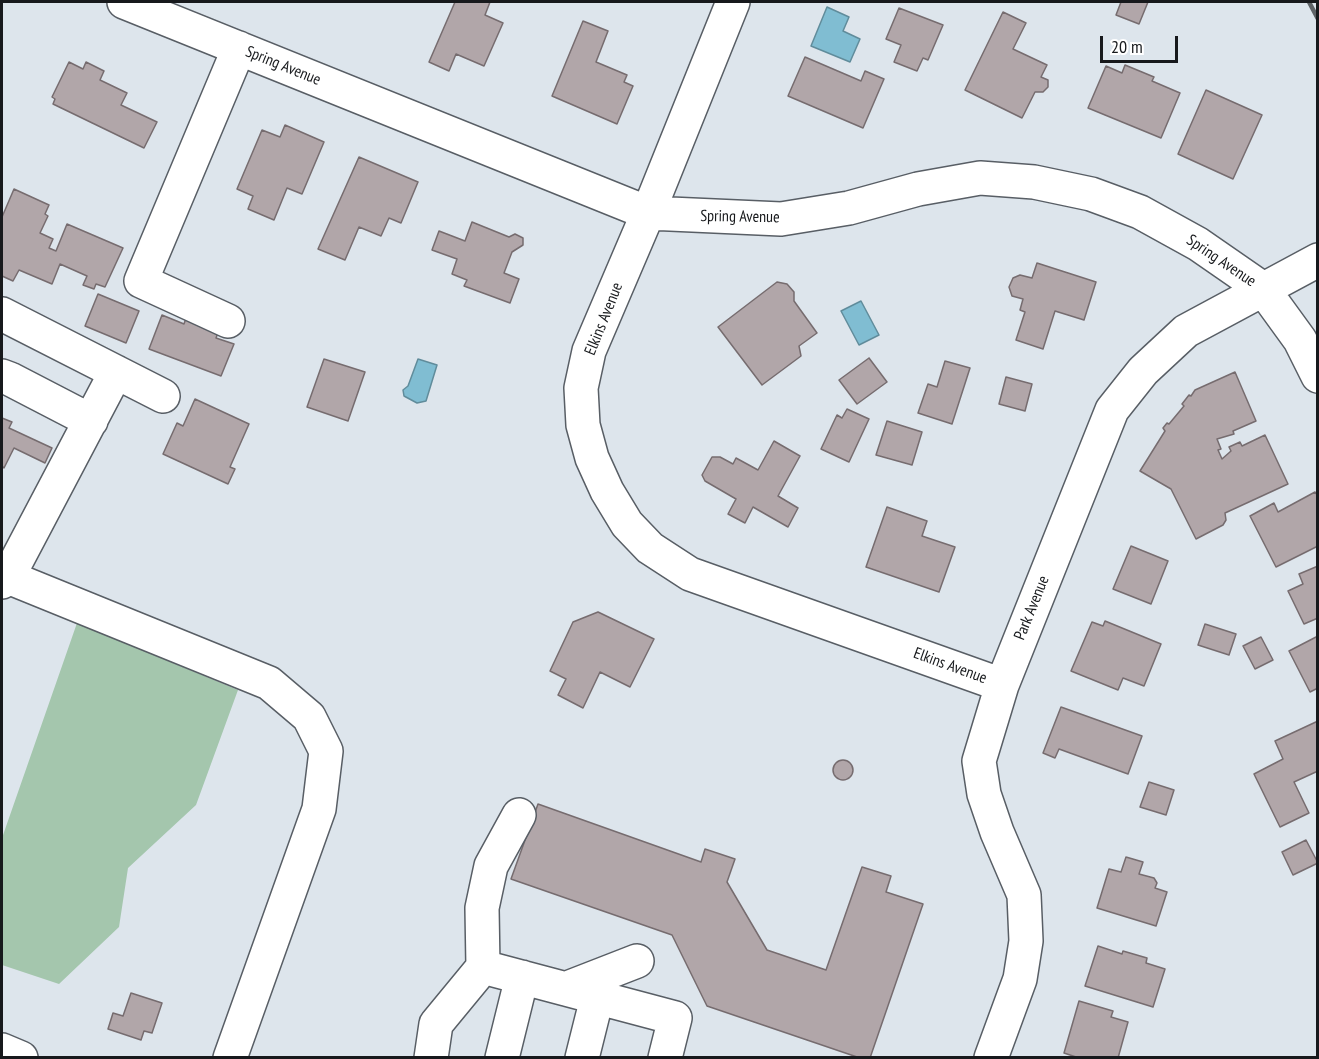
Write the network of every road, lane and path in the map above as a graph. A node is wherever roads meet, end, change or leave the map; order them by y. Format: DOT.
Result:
graph roads {
  1 [pos="124,2"];
  2 [pos="734,2"];
  3 [pos="239,48"];
  4 [pos="648,213"];
  5 [pos="1317,260"];
  6 [pos="1263,289"];
  7 [pos="2,314"];
  8 [pos="228,321"];
  9 [pos="116,372"];
  10 [pos="2,376"];
  11 [pos="1317,376"];
  12 [pos="163,396"];
  13 [pos="91,421"];
  14 [pos="4,578"];
  15 [pos="1002,685"];
  16 [pos="519,815"];
  17 [pos="637,961"];
  18 [pos="483,967"];
  19 [pos="522,977"];
  20 [pos="565,989"];
  21 [pos="597,998"];
  22 [pos="2,1050"];
  23 [pos="21,1058"];
  24 [pos="230,1058"];
  25 [pos="431,1058"];
  26 [pos="502,1058"];
  27 [pos="582,1058"];
  28 [pos="665,1058"];
  29 [pos="991,1058"];
  1 -- 3 [label="street, Spring Avenue"];
  2 -- 4 [label="street, Elkins Avenue"];
  3 -- 4 [label="street, Spring Avenue"];
  3 -- 8 [label="street"];
  4 -- 6 [label="street, Spring Avenue"];
  4 -- 15 [label="street, Elkins Avenue"];
  5 -- 6 [label="street, Park Avenue"];
  6 -- 11 [label="street, Spring Avenue"];
  6 -- 15 [label="street, Park Avenue"];
  7 -- 9 [label="street"];
  9 -- 12 [label="street"];
  9 -- 13 [label="street"];
  10 -- 13 [label="street"];
  13 -- 14 [label="street"];
  14 -- 24 [label="street"];
  15 -- 29 [label="street, Park Avenue"];
  16 -- 18 [label="street"];
  17 -- 20 [label="street"];
  18 -- 19 [label="street"];
  18 -- 25 [label="street"];
  19 -- 20 [label="street"];
  19 -- 26 [label="street"];
  20 -- 21 [label="street"];
  21 -- 27 [label="street"];
  21 -- 28 [label="street"];
  22 -- 23 [label="street"];
}
